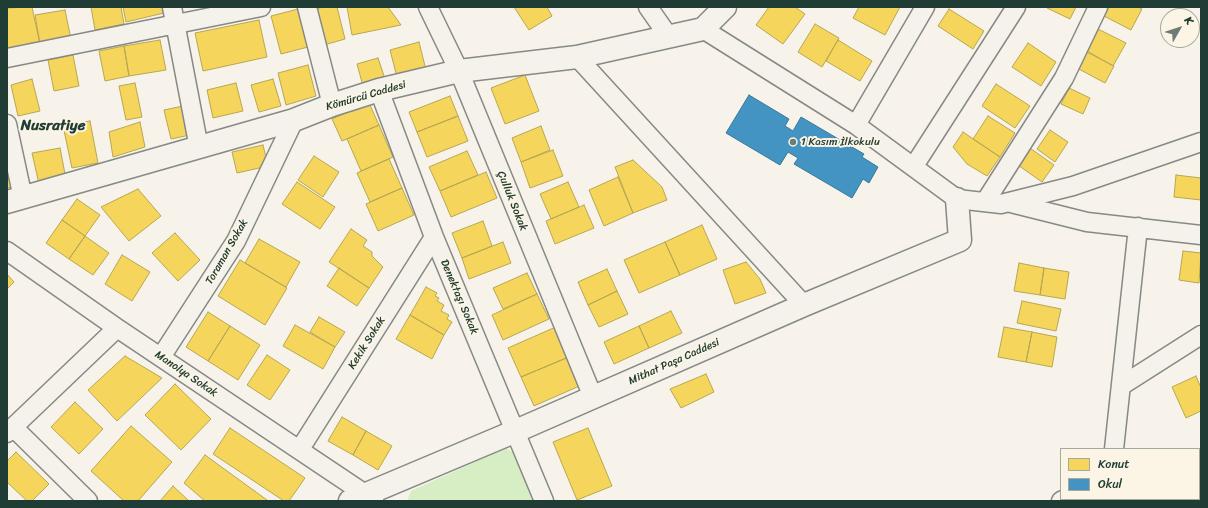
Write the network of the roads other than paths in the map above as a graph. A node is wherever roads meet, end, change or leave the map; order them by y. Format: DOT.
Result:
graph roads {
  1 [pos="172,7"];
  2 [pos="260,7"];
  3 [pos="307,7"];
  4 [pos="428,7"];
  5 [pos="648,7"];
  6 [pos="725,7"];
  7 [pos="925,7"];
  8 [pos="1016,7"];
  9 [pos="1098,7"];
  10 [pos="177,25"];
  11 [pos="703,29"];
  12 [pos="669,37"];
  13 [pos="577,57"];
  14 [pos="7,58"];
  15 [pos="459,71"];
  16 [pos="379,90"];
  17 [pos="332,105"];
  18 [pos="294,120"];
  19 [pos="7,124"];
  20 [pos="856,125"];
  21 [pos="1201,142"];
  22 [pos="199,148"];
  23 [pos="914,166"];
  24 [pos="957,199"];
  25 [pos="15,200"];
  26 [pos="984,202"];
  27 [pos="1008,202"];
  28 [pos="1138,227"];
  29 [pos="1201,235"];
  30 [pos="434,237"];
  31 [pos="7,251"];
  32 [pos="804,305"];
  33 [pos="117,328"];
  34 [pos="1201,335"];
  35 [pos="161,357"];
  36 [pos="1121,386"];
  37 [pos="594,397"];
  38 [pos="10,430"];
  39 [pos="516,431"];
  40 [pos="1114,448"];
  41 [pos="300,449"];
  42 [pos="364,499"];
  43 [pos="88,501"];
  44 [pos="544,501"];
  1 -- 10 [label="street"];
  2 -- 10 [label="street"];
  3 -- 17 [label="street"];
  4 -- 15 [label="street, Çulluk Sokak"];
  5 -- 12 [label="street"];
  6 -- 11 [label="street"];
  7 -- 20 [label="street"];
  8 -- 23 [label="street"];
  9 -- 26 [label="street"];
  10 -- 14 [label="street"];
  10 -- 22 [label="street"];
  11 -- 12 [label="street, Kömürcü Caddesi"];
  11 -- 20 [label="street"];
  12 -- 13 [label="street, Kömürcü Caddesi"];
  13 -- 15 [label="street, Kömürcü Caddesi"];
  13 -- 32 [label="street"];
  15 -- 16 [label="street, Kömürcü Caddesi"];
  15 -- 37 [label="street, Çulluk Sokak"];
  16 -- 17 [label="street, Kömürcü Caddesi"];
  16 -- 30 [label="street, Denektaşı Sokak"];
  17 -- 18 [label="street, Kömürcü Caddesi"];
  18 -- 22 [label="street, Kömürcü Caddesi"];
  18 -- 35 [label="street, Toraman Sokak"];
  19 -- 25 [label="street"];
  20 -- 23 [label="street"];
  21 -- 27 [label="street"];
  22 -- 25 [label="street, Kömürcü Caddesi"];
  23 -- 24 [label="street"];
  24 -- 26 [label="street"];
  24 -- 32 [label="street, Mithat Paşa Caddesi"];
  26 -- 27 [label="street"];
  27 -- 28 [label="street"];
  28 -- 29 [label="street"];
  28 -- 36 [label="street"];
  30 -- 39 [label="street, Denektaşı Sokak"];
  30 -- 41 [label="street, Kekik Sokak"];
  31 -- 33 [label="street, Manolya Sokak"];
  32 -- 37 [label="street, Mithat Paşa Caddesi"];
  33 -- 35 [label="street, Manolya Sokak"];
  33 -- 38 [label="street"];
  34 -- 36 [label="street"];
  35 -- 41 [label="street, Manolya Sokak"];
  36 -- 40 [label="street"];
  37 -- 39 [label="street, Mithat Paşa Caddesi"];
  38 -- 43 [label="street"];
  39 -- 42 [label="street, Mithat Paşa Caddesi"];
  39 -- 44 [label="street, Denektaşı Sokak"];
  41 -- 42 [label="street, Manolya Sokak"];
}
